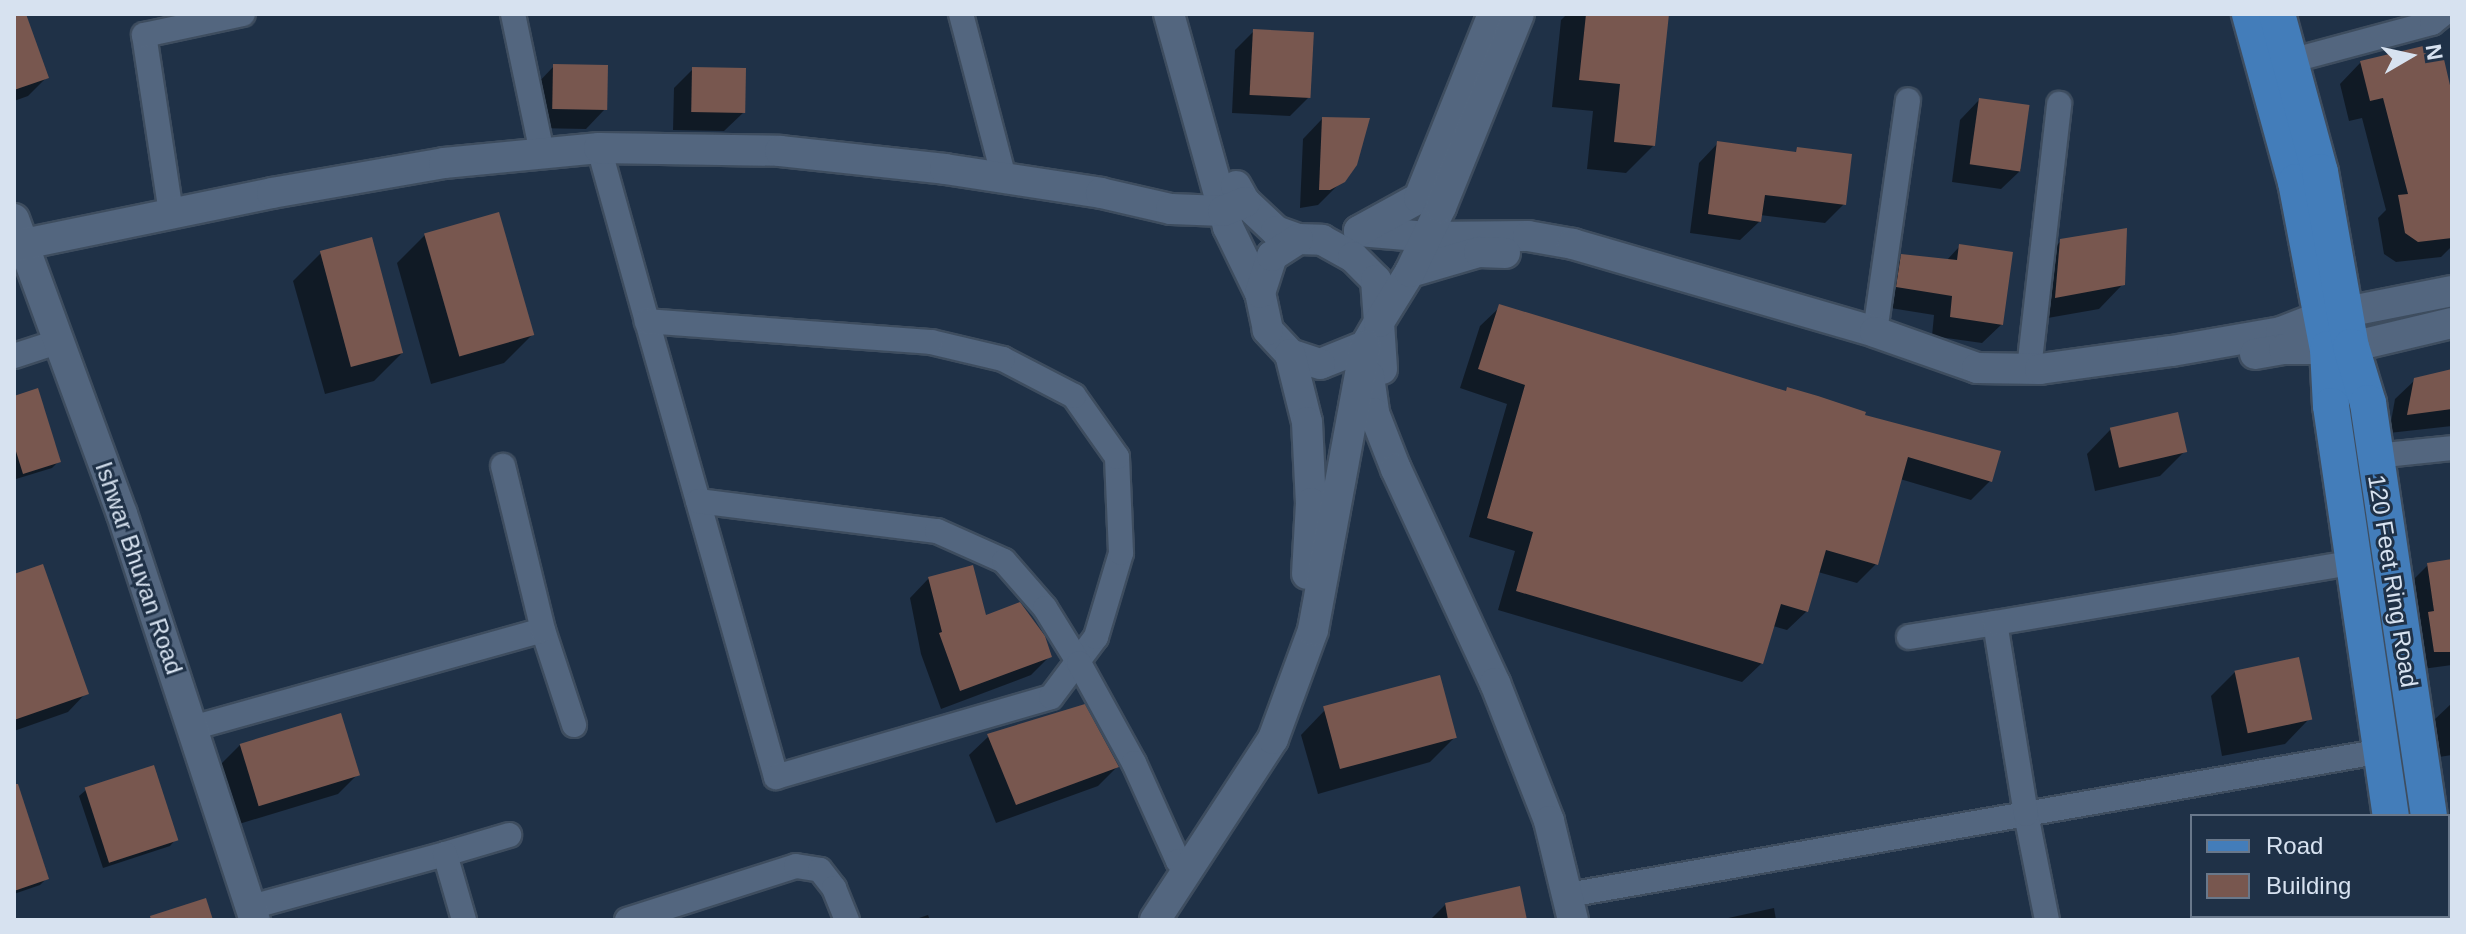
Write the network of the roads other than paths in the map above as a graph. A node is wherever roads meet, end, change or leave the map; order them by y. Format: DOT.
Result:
graph roads {
  1 [pos="243,14"];
  2 [pos="513,14"];
  3 [pos="961,14"];
  4 [pos="1169,14"];
  5 [pos="1190,14"];
  6 [pos="1493,14"];
  7 [pos="1519,14"];
  8 [pos="2250,14"];
  9 [pos="2277,14"];
  10 [pos="2443,14"];
  11 [pos="142,25"];
  12 [pos="2290,61"];
  13 [pos="1908,100"];
  14 [pos="2059,104"];
  15 [pos="599,148"];
  16 [pos="542,153"];
  17 [pos="1004,178"];
  18 [pos="1234,206"];
  19 [pos="171,213"];
  20 [pos="1359,231"];
  21 [pos="17,237"];
  22 [pos="1427,237"];
  23 [pos="1310,239"];
  24 [pos="1410,272"];
  25 [pos="2452,291"];
  26 [pos="1260,293"];
  27 [pos="647,321"];
  28 [pos="2452,323"];
  29 [pos="2337,331"];
  30 [pos="1875,332"];
  31 [pos="1372,334"];
  32 [pos="60,341"];
  33 [pos="1290,354"];
  34 [pos="14,356"];
  35 [pos="2029,369"];
  36 [pos="2452,448"];
  37 [pos="2375,456"];
  38 [pos="503,466"];
  39 [pos="698,501"];
  40 [pos="2354,562"];
  41 [pos="1995,623"];
  42 [pos="543,630"];
  43 [pos="1909,637"];
  44 [pos="1079,663"];
  45 [pos="574,725"];
  46 [pos="192,728"];
  47 [pos="2382,751"];
  48 [pos="2026,814"];
  49 [pos="2391,814"];
  50 [pos="2429,814"];
  51 [pos="509,835"];
  52 [pos="445,854"];
  53 [pos="1183,866"];
  54 [pos="1570,908"];
  55 [pos="253,914"];
  56 [pos="464,920"];
  57 [pos="627,920"];
  58 [pos="847,920"];
  59 [pos="1136,920"];
  60 [pos="1155,920"];
  61 [pos="2047,920"];
  1 -- 11 [label="street"];
  2 -- 16 [label="street"];
  3 -- 17 [label="street"];
  4 -- 18 [label="street"];
  5 -- 18 [label="street"];
  6 -- 20 [label="street"];
  7 -- 22 [label="street"];
  8 -- 29 [label="main road, 120 Feet Ring Road"];
  9 -- 12 [label="main road, 120 Feet Ring Road"];
  10 -- 12 [label="street"];
  11 -- 19 [label="street"];
  12 -- 29 [label="main road, 120 Feet Ring Road"];
  13 -- 30 [label="street"];
  14 -- 35 [label="street"];
  15 -- 16 [label="street"];
  15 -- 17 [label="street"];
  15 -- 27 [label="street"];
  16 -- 19 [label="street"];
  17 -- 18 [label="street"];
  18 -- 23 [label="street"];
  18 -- 26 [label="street"];
  19 -- 21 [label="street"];
  20 -- 22 [label="street"];
  20 -- 23 [label="street"];
  21 -- 32 [label="street, Ishwar Bhuvan Road"];
  22 -- 24 [label="street"];
  22 -- 30 [label="street"];
  23 -- 26 [label="street"];
  23 -- 31 [label="street"];
  24 -- 29 [label="street"];
  24 -- 31 [label="street"];
  25 -- 29 [label="street"];
  26 -- 33 [label="street"];
  27 -- 39 [label="street"];
  27 -- 44 [label="street"];
  28 -- 29 [label="street"];
  29 -- 35 [label="street"];
  29 -- 37 [label="main road, 120 Feet Ring Road"];
  29 -- 40 [label="main road, 120 Feet Ring Road"];
  30 -- 35 [label="street"];
  31 -- 33 [label="street"];
  31 -- 53 [label="street"];
  31 -- 54 [label="street"];
  32 -- 34 [label="street"];
  32 -- 46 [label="street, Ishwar Bhuvan Road"];
  33 -- 53 [label="street"];
  36 -- 37 [label="street"];
  37 -- 50 [label="main road, 120 Feet Ring Road"];
  38 -- 42 [label="street"];
  39 -- 44 [label="street"];
  39 -- 44 [label="street"];
  40 -- 41 [label="street"];
  40 -- 47 [label="main road, 120 Feet Ring Road"];
  41 -- 43 [label="street"];
  41 -- 48 [label="street"];
  42 -- 45 [label="street"];
  42 -- 46 [label="street"];
  44 -- 53 [label="street"];
  46 -- 55 [label="street, Ishwar Bhuvan Road"];
  47 -- 48 [label="street"];
  47 -- 49 [label="main road, 120 Feet Ring Road"];
  48 -- 54 [label="street"];
  48 -- 61 [label="street"];
  51 -- 52 [label="street"];
  52 -- 55 [label="street"];
  52 -- 56 [label="street"];
  53 -- 59 [label="street"];
  53 -- 60 [label="street"];
  57 -- 58 [label="street"];
}
